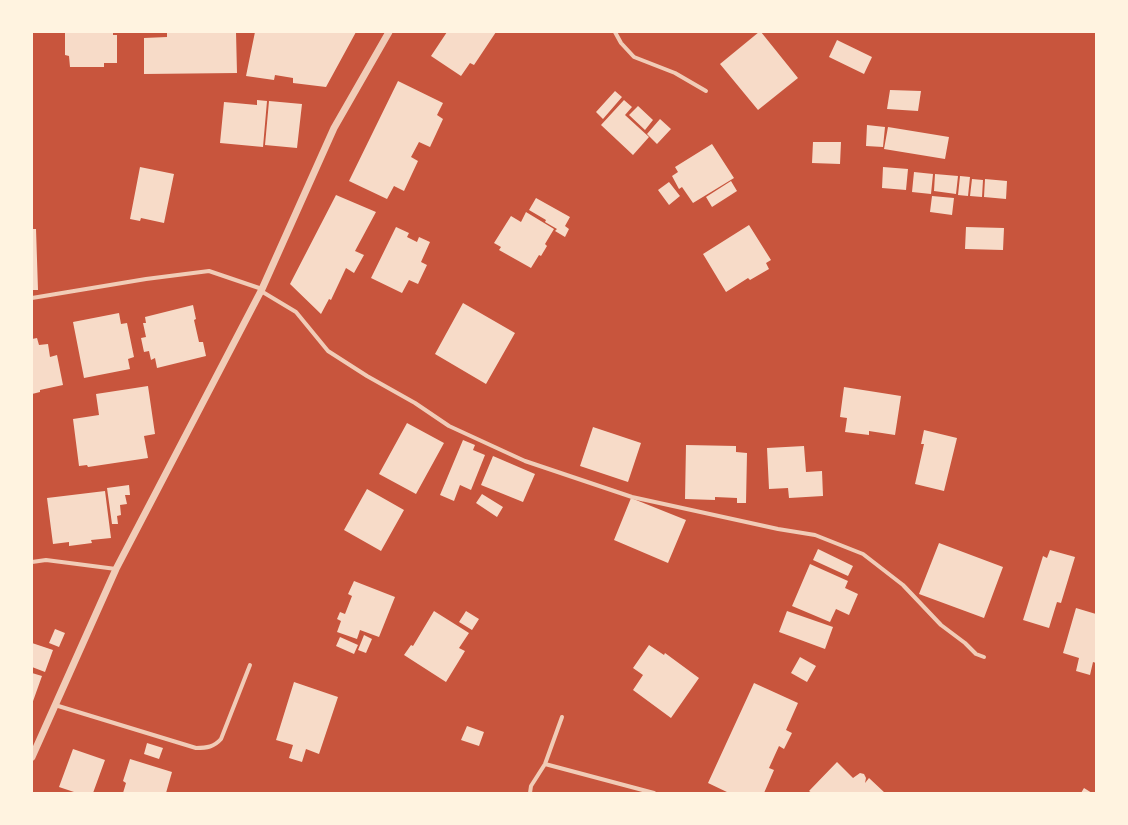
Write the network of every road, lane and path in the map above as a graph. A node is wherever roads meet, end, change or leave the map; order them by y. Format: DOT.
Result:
graph roads {
  1 [pos="389,32"];
  2 [pos="615,32"];
  3 [pos="706,91"];
  4 [pos="262,290"];
  5 [pos="32,298"];
  6 [pos="32,562"];
  7 [pos="116,569"];
  8 [pos="984,657"];
  9 [pos="250,665"];
  10 [pos="55,705"];
  11 [pos="562,717"];
  12 [pos="32,757"];
  13 [pos="545,764"];
  14 [pos="530,793"];
  15 [pos="654,793"];
  1 -- 4 [label="street"];
  2 -- 3 [label="street"];
  4 -- 5 [label="street"];
  4 -- 7 [label="street"];
  4 -- 8 [label="street"];
  6 -- 7 [label="street"];
  7 -- 10 [label="street"];
  9 -- 10 [label="street"];
  10 -- 12 [label="street"];
  11 -- 13 [label="street"];
  13 -- 14 [label="street"];
  13 -- 15 [label="street"];
}
